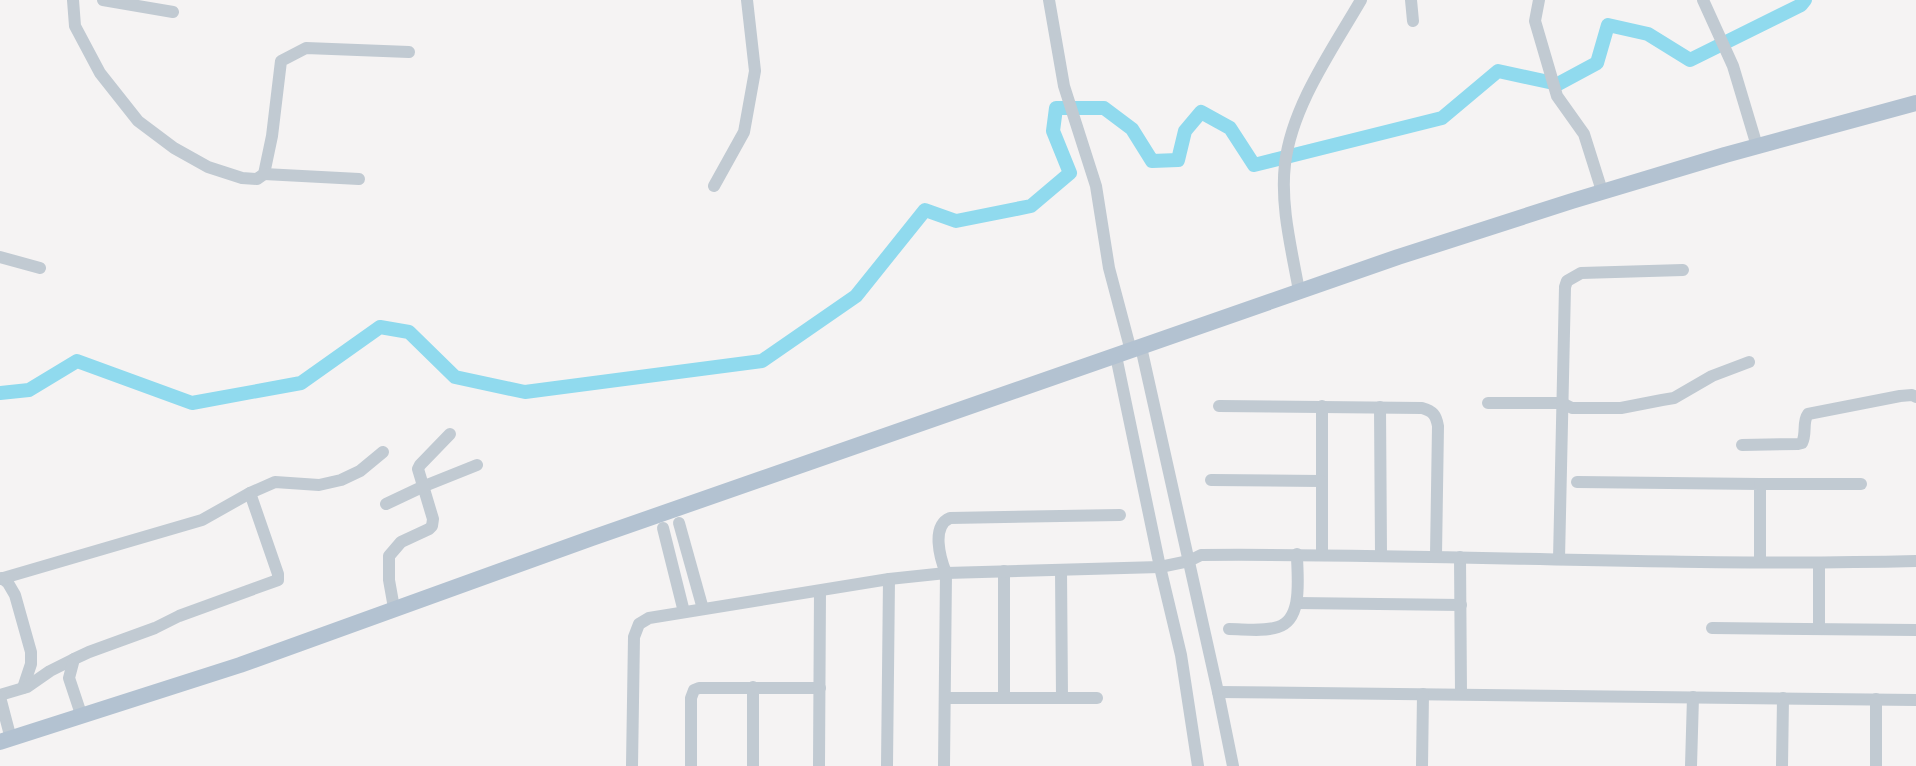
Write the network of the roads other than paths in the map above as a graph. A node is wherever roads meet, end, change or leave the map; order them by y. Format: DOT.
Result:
graph roads {
  1 [pos="73,0"];
  2 [pos="103,0"];
  3 [pos="747,0"];
  4 [pos="1049,0"];
  5 [pos="1361,0"];
  6 [pos="1411,0"];
  7 [pos="1539,0"];
  8 [pos="1703,0"];
  9 [pos="173,12"];
  10 [pos="1413,21"];
  11 [pos="409,52"];
  12 [pos="1916,103"];
  13 [pos="1757,146"];
  14 [pos="264,174"];
  15 [pos="359,179"];
  16 [pos="714,186"];
  17 [pos="1602,191"];
  18 [pos="0,257"];
  19 [pos="40,268"];
  20 [pos="1683,270"];
  21 [pos="1299,291"];
  22 [pos="1130,351"];
  23 [pos="1749,362"];
  24 [pos="1916,397"];
  25 [pos="1488,403"];
  26 [pos="1562,403"];
  27 [pos="1322,406"];
  28 [pos="1219,407"];
  29 [pos="1380,407"];
  30 [pos="450,433"];
  31 [pos="1742,445"];
  32 [pos="383,452"];
  33 [pos="477,465"];
  34 [pos="1211,480"];
  35 [pos="1321,481"];
  36 [pos="1577,482"];
  37 [pos="1760,484"];
  38 [pos="1861,484"];
  39 [pos="422,487"];
  40 [pos="250,493"];
  41 [pos="386,504"];
  42 [pos="1120,515"];
  43 [pos="680,523"];
  44 [pos="663,528"];
  45 [pos="1297,554"];
  46 [pos="1322,554"];
  47 [pos="1381,554"];
  48 [pos="1436,555"];
  49 [pos="1460,556"];
  50 [pos="1559,559"];
  51 [pos="1189,561"];
  52 [pos="1916,561"];
  53 [pos="1760,562"];
  54 [pos="1819,563"];
  55 [pos="1160,568"];
  56 [pos="1061,570"];
  57 [pos="1004,571"];
  58 [pos="946,573"];
  59 [pos="1,579"];
  60 [pos="889,579"];
  61 [pos="820,591"];
  62 [pos="1297,603"];
  63 [pos="1461,605"];
  64 [pos="394,608"];
  65 [pos="703,609"];
  66 [pos="684,612"];
  67 [pos="1712,628"];
  68 [pos="1228,629"];
  69 [pos="1819,629"];
  70 [pos="1916,630"];
  71 [pos="74,659"];
  72 [pos="753,687"];
  73 [pos="23,688"];
  74 [pos="820,688"];
  75 [pos="1218,692"];
  76 [pos="1423,694"];
  77 [pos="1461,694"];
  78 [pos="0,696"];
  79 [pos="1693,697"];
  80 [pos="946,698"];
  81 [pos="1004,698"];
  82 [pos="1062,698"];
  83 [pos="1097,698"];
  84 [pos="1783,698"];
  85 [pos="1876,699"];
  86 [pos="1916,699"];
  87 [pos="82,717"];
  88 [pos="5,740"];
  89 [pos="632,766"];
  90 [pos="691,766"];
  91 [pos="753,766"];
  92 [pos="819,766"];
  93 [pos="887,766"];
  94 [pos="944,766"];
  95 [pos="1198,766"];
  96 [pos="1233,766"];
  97 [pos="1422,766"];
  98 [pos="1691,766"];
  99 [pos="1782,766"];
  100 [pos="1876,766"];
  1 -- 14 [label="street"];
  2 -- 9 [label="street"];
  3 -- 16 [label="street"];
  4 -- 22 [label="street"];
  5 -- 21 [label="street"];
  6 -- 10 [label="street"];
  7 -- 17 [label="street"];
  8 -- 13 [label="street"];
  11 -- 14 [label="street"];
  12 -- 13 [label="main road"];
  13 -- 17 [label="main road"];
  14 -- 15 [label="street"];
  17 -- 21 [label="main road"];
  18 -- 19 [label="street"];
  20 -- 26 [label="street"];
  21 -- 22 [label="main road"];
  22 -- 51 [label="street"];
  22 -- 55 [label="street"];
  22 -- 64 [label="main road"];
  23 -- 26 [label="street"];
  24 -- 31 [label="street"];
  25 -- 26 [label="street"];
  26 -- 50 [label="street"];
  27 -- 28 [label="street"];
  27 -- 29 [label="street"];
  27 -- 35 [label="street"];
  29 -- 47 [label="street"];
  29 -- 48 [label="street"];
  30 -- 39 [label="street"];
  32 -- 40 [label="street"];
  33 -- 39 [label="street"];
  34 -- 35 [label="street"];
  35 -- 46 [label="street"];
  36 -- 37 [label="street"];
  37 -- 38 [label="street"];
  37 -- 53 [label="street"];
  39 -- 41 [label="street"];
  39 -- 64 [label="street"];
  40 -- 59 [label="street"];
  40 -- 71 [label="street"];
  42 -- 58 [label="street"];
  43 -- 65 [label="street"];
  44 -- 66 [label="street"];
  45 -- 46 [label="street"];
  45 -- 51 [label="street"];
  45 -- 62 [label="street"];
  46 -- 47 [label="street"];
  47 -- 48 [label="street"];
  48 -- 49 [label="street"];
  49 -- 50 [label="street"];
  49 -- 63 [label="street"];
  50 -- 53 [label="street"];
  51 -- 55 [label="street"];
  51 -- 75 [label="street"];
  52 -- 54 [label="street"];
  53 -- 54 [label="street"];
  54 -- 69 [label="street"];
  55 -- 56 [label="street"];
  55 -- 95 [label="street"];
  56 -- 57 [label="street"];
  56 -- 82 [label="street"];
  57 -- 58 [label="street"];
  57 -- 81 [label="street"];
  58 -- 60 [label="street"];
  58 -- 80 [label="street"];
  59 -- 73 [label="street"];
  60 -- 61 [label="street"];
  60 -- 93 [label="street"];
  61 -- 65 [label="street"];
  61 -- 74 [label="street"];
  62 -- 63 [label="street"];
  62 -- 68 [label="street"];
  63 -- 77 [label="street"];
  64 -- 87 [label="main road"];
  65 -- 66 [label="street"];
  66 -- 89 [label="street"];
  67 -- 69 [label="street"];
  69 -- 70 [label="street"];
  71 -- 73 [label="street"];
  71 -- 87 [label="street"];
  72 -- 74 [label="street"];
  72 -- 90 [label="street"];
  72 -- 91 [label="street"];
  73 -- 78 [label="street"];
  74 -- 92 [label="street"];
  75 -- 76 [label="street"];
  75 -- 96 [label="street"];
  76 -- 77 [label="street"];
  76 -- 97 [label="street"];
  77 -- 79 [label="street"];
  78 -- 88 [label="street"];
  79 -- 84 [label="street"];
  79 -- 98 [label="street"];
  80 -- 81 [label="street"];
  80 -- 94 [label="street"];
  81 -- 82 [label="street"];
  82 -- 83 [label="street"];
  84 -- 85 [label="street"];
  84 -- 99 [label="street"];
  85 -- 86 [label="street"];
  85 -- 100 [label="street"];
  87 -- 88 [label="main road"];
}
